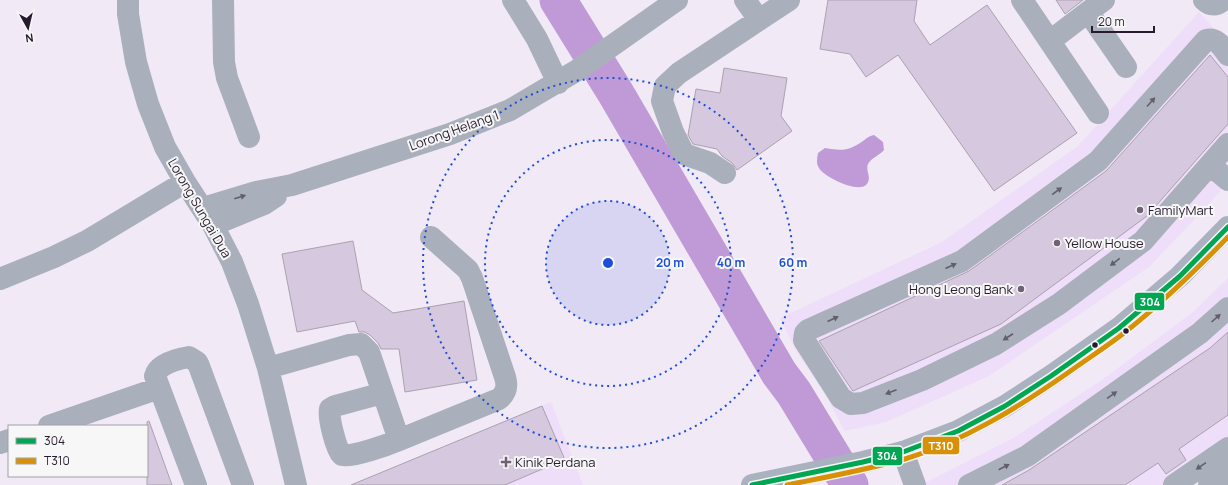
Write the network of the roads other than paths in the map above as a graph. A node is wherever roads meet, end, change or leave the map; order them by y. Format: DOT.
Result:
graph roads {
  1 [pos="128,0"];
  2 [pos="223,0"];
  3 [pos="514,0"];
  4 [pos="677,0"];
  5 [pos="745,0"];
  6 [pos="1022,0"];
  7 [pos="1204,0"];
  8 [pos="1223,0"];
  9 [pos="785,1"];
  10 [pos="1096,6"];
  11 [pos="758,20"];
  12 [pos="1050,41"];
  13 [pos="1228,55"];
  14 [pos="1126,67"];
  15 [pos="558,83"];
  16 [pos="1098,113"];
  17 [pos="249,137"];
  18 [pos="1228,144"];
  19 [pos="1210,165"];
  20 [pos="725,173"];
  21 [pos="1228,180"];
  22 [pos="185,182"];
  23 [pos="208,216"];
  24 [pos="1228,227"];
  25 [pos="431,237"];
  26 [pos="0,279"];
  27 [pos="1228,308"];
  28 [pos="268,368"];
  29 [pos="159,388"];
  30 [pos="383,394"];
  31 [pos="52,425"];
  32 [pos="400,440"];
  33 [pos="1228,448"];
  34 [pos="903,452"];
  35 [pos="1228,472"];
  36 [pos="196,485"];
  37 [pos="243,485"];
  38 [pos="296,485"];
  39 [pos="752,485"];
  40 [pos="915,485"];
  41 [pos="969,485"];
  42 [pos="1174,485"];
  43 [pos="1209,485"];
  1 -- 22 [label="street, Lorong Sungai Dua"];
  2 -- 17 [label="street"];
  3 -- 15 [label="street"];
  4 -- 15 [label="street, Lorong Helang 1"];
  5 -- 11 [label="street"];
  6 -- 12 [label="street"];
  7 -- 8 [label="street"];
  9 -- 11 [label="street"];
  10 -- 12 [label="street"];
  10 -- 14 [label="street"];
  11 -- 20 [label="street"];
  12 -- 16 [label="street"];
  19 -- 13 [label="street, one-way"];
  15 -- 23 [label="street, Lorong Helang 1"];
  18 -- 19 [label="street"];
  19 -- 21 [label="street"];
  22 -- 23 [label="street, Lorong Sungai Dua"];
  22 -- 26 [label="street"];
  23 -- 28 [label="street, Lorong Sungai Dua"];
  24 -- 34 [label="main road"];
  25 -- 32 [label="street"];
  41 -- 27 [label="street, one-way"];
  28 -- 30 [label="street"];
  28 -- 38 [label="street, Lorong Sungai Dua"];
  29 -- 31 [label="street"];
  29 -- 36 [label="street"];
  29 -- 37 [label="street"];
  30 -- 32 [label="street"];
  30 -- 32 [label="street"];
  33 -- 42 [label="street, one-way"];
  34 -- 39 [label="main road"];
  34 -- 40 [label="street"];
  35 -- 43 [label="street"];
}
